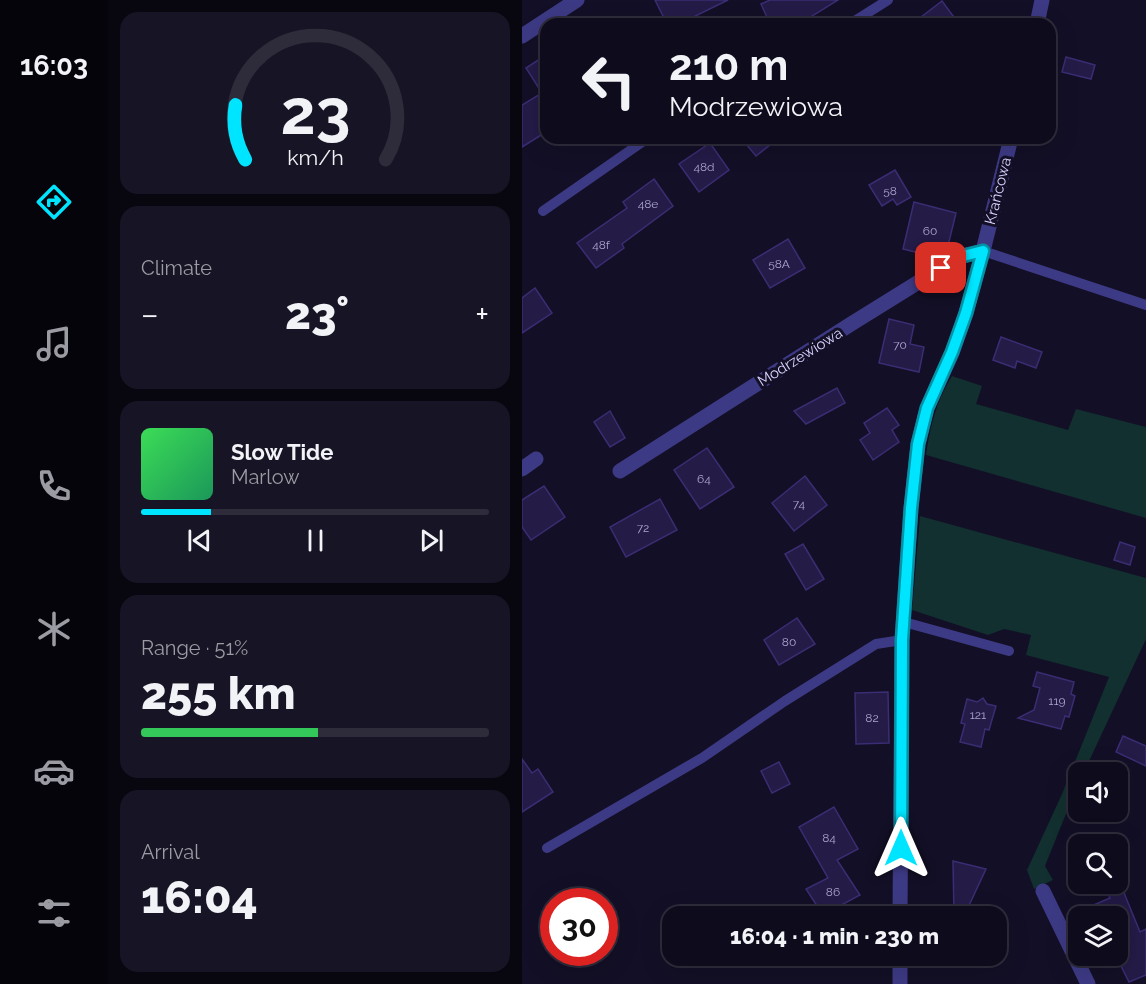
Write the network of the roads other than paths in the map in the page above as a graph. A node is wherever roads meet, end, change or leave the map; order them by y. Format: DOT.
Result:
graph roads {
  1 [pos="577,0"];
  2 [pos="888,0"];
  3 [pos="1042,0"];
  4 [pos="550,18"];
  5 [pos="860,18"];
  6 [pos="1038,18"];
  7 [pos="540,24"];
  8 [pos="522,36"];
  9 [pos="639,144"];
  10 [pos="1010,144"];
  11 [pos="543,211"];
  12 [pos="983,251"];
  13 [pos="1146,305"];
  14 [pos="536,459"];
  15 [pos="522,469"];
  16 [pos="620,471"];
  17 [pos="904,622"];
  18 [pos="902,640"];
  19 [pos="1009,651"];
  20 [pos="548,848"];
  21 [pos="1043,891"];
  22 [pos="900,906"];
  23 [pos="900,966"];
  24 [pos="900,984"];
  25 [pos="1088,984"];
  1 -- 4 [label="street"];
  2 -- 5 [label="lane"];
  3 -- 6 [label="street"];
  7 -- 8 [label="street"];
  9 -- 11 [label="lane"];
  10 -- 12 [label="street, Krańcowa"];
  12 -- 13 [label="lane"];
  12 -- 16 [label="street, Modrzewiowa"];
  12 -- 17 [label="street, Krańcowa"];
  14 -- 15 [label="street"];
  17 -- 18 [label="street, Krańcowa"];
  17 -- 19 [label="lane"];
  18 -- 20 [label="lane"];
  18 -- 22 [label="street, Krańcowa"];
  21 -- 25 [label="street"];
  23 -- 24 [label="street"];
}
